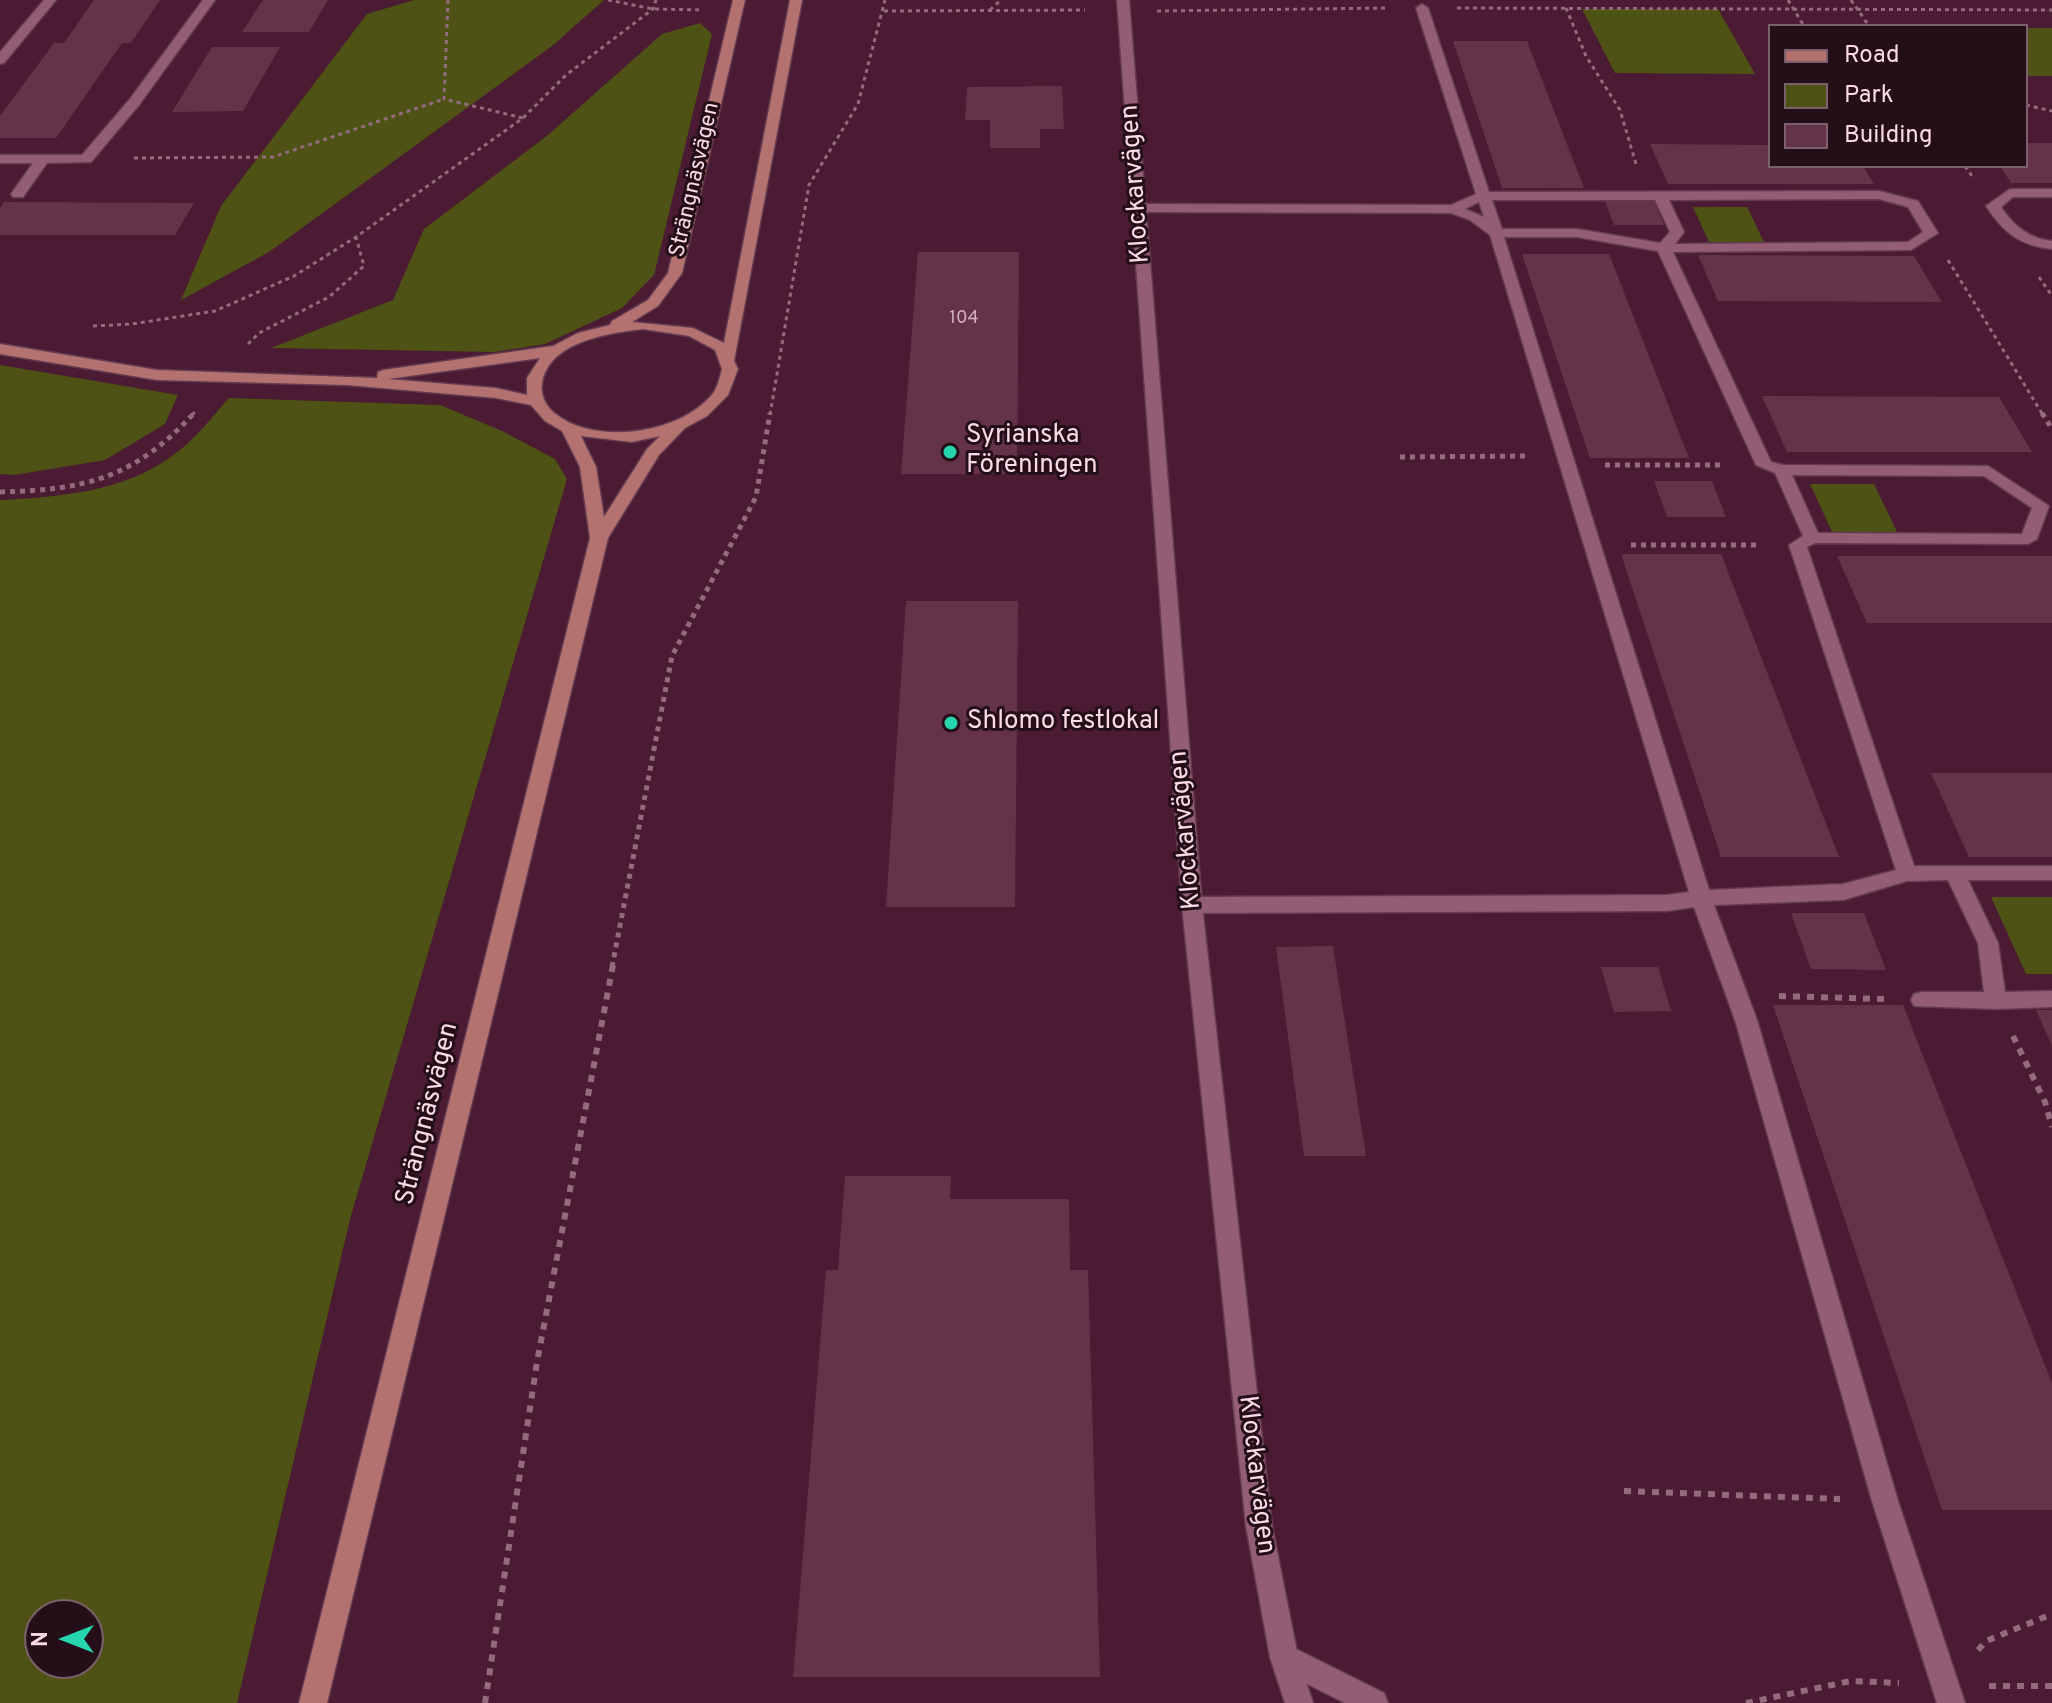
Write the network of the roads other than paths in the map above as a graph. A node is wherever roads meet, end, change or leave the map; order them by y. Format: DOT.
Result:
graph roads {
  1 [pos="50,0"];
  2 [pos="209,0"];
  3 [pos="739,0"];
  4 [pos="796,0"];
  5 [pos="1123,0"];
  6 [pos="1422,8"];
  7 [pos="0,60"];
  8 [pos="0,159"];
  9 [pos="43,159"];
  10 [pos="2052,193"];
  11 [pos="18,194"];
  12 [pos="1653,195"];
  13 [pos="1482,196"];
  14 [pos="1139,208"];
  15 [pos="1453,209"];
  16 [pos="1496,233"];
  17 [pos="2052,245"];
  18 [pos="1664,248"];
  19 [pos="608,329"];
  20 [pos="0,349"];
  21 [pos="559,350"];
  22 [pos="728,359"];
  23 [pos="347,380"];
  24 [pos="535,401"];
  25 [pos="678,427"];
  26 [pos="569,429"];
  27 [pos="1782,470"];
  28 [pos="599,538"];
  29 [pos="1805,541"];
  30 [pos="1954,872"];
  31 [pos="2052,873"];
  32 [pos="1907,874"];
  33 [pos="1701,898"];
  34 [pos="1192,905"];
  35 [pos="2052,999"];
  36 [pos="1922,1000"];
  37 [pos="1996,1001"];
  38 [pos="1284,1657"];
  39 [pos="1948,1694"];
  40 [pos="313,1703"];
  41 [pos="1299,1703"];
  42 [pos="1374,1703"];
  1 -- 7 [label="street"];
  2 -- 9 [label="street"];
  3 -- 19 [label="main road, Strängnäsvägen"];
  4 -- 22 [label="main road"];
  5 -- 14 [label="street, Klockarvägen"];
  6 -- 13 [label="street"];
  8 -- 9 [label="street"];
  9 -- 11 [label="street"];
  10 -- 17 [label="street"];
  12 -- 13 [label="street"];
  12 -- 18 [label="street"];
  12 -- 18 [label="street"];
  13 -- 15 [label="street"];
  13 -- 16 [label="street"];
  14 -- 15 [label="street"];
  14 -- 34 [label="street, Klockarvägen"];
  15 -- 16 [label="street"];
  16 -- 18 [label="street"];
  16 -- 33 [label="street"];
  18 -- 27 [label="street"];
  19 -- 21 [label="main road"];
  19 -- 22 [label="main road"];
  20 -- 23 [label="main road"];
  21 -- 23 [label="main road"];
  21 -- 24 [label="main road"];
  22 -- 25 [label="main road"];
  23 -- 24 [label="main road"];
  24 -- 26 [label="main road"];
  25 -- 26 [label="main road"];
  25 -- 28 [label="main road, Strängnäsvägen"];
  26 -- 28 [label="main road, Strängnäsvägen"];
  27 -- 29 [label="street"];
  27 -- 29 [label="street"];
  28 -- 40 [label="main road, Strängnäsvägen"];
  29 -- 32 [label="street"];
  30 -- 31 [label="street"];
  30 -- 32 [label="street"];
  30 -- 37 [label="street"];
  32 -- 33 [label="street"];
  33 -- 34 [label="street"];
  33 -- 39 [label="street"];
  34 -- 38 [label="street, Klockarvägen"];
  35 -- 37 [label="street"];
  36 -- 37 [label="street"];
  38 -- 41 [label="street, Klockarvägen"];
  38 -- 42 [label="street"];
}
